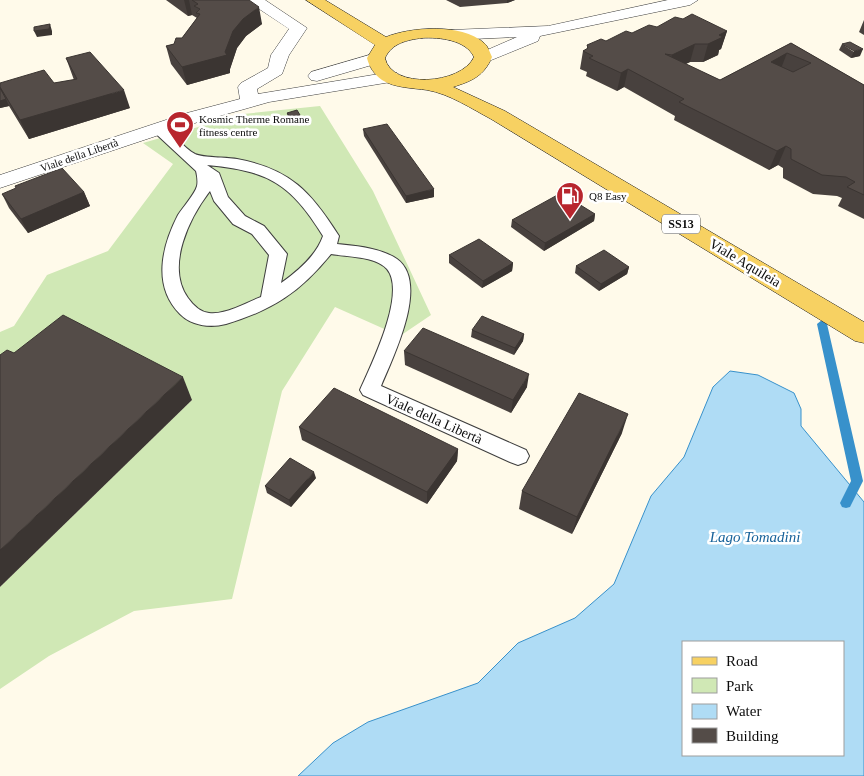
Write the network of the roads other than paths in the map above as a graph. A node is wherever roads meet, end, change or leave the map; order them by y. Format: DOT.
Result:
graph roads {
  1 [pos="254,0"];
  2 [pos="314,0"];
  3 [pos="690,0"];
  4 [pos="353,23"];
  5 [pos="548,31"];
  6 [pos="411,34"];
  7 [pos="451,35"];
  8 [pos="380,51"];
  9 [pos="484,75"];
  10 [pos="391,77"];
  11 [pos="430,85"];
  12 [pos="259,99"];
  13 [pos="498,114"];
  14 [pos="159,129"];
  15 [pos="199,165"];
  16 [pos="0,182"];
  17 [pos="327,248"];
  18 [pos="270,301"];
  19 [pos="864,334"];
  20 [pos="518,456"];
  1 -- 12 [label="street"];
  2 -- 4 [label="main road"];
  3 -- 5 [label="street"];
  4 -- 6 [label="main road"];
  4 -- 8 [label="main road"];
  5 -- 7 [label="street"];
  5 -- 9 [label="street"];
  6 -- 7 [label="main road"];
  6 -- 8 [label="main road"];
  7 -- 9 [label="main road"];
  8 -- 10 [label="main road"];
  8 -- 12 [label="street, Viale della Libertà"];
  9 -- 11 [label="main road, Viale Aquileia / SS13"];
  9 -- 13 [label="main road"];
  10 -- 11 [label="main road, Viale Aquileia / SS13"];
  10 -- 12 [label="street, Viale della Libertà"];
  11 -- 13 [label="main road, Viale Aquileia / SS13"];
  12 -- 14 [label="street, Viale della Libertà"];
  13 -- 19 [label="main road, Viale Aquileia / SS13"];
  14 -- 15 [label="lane"];
  14 -- 16 [label="street, Viale della Libertà"];
  15 -- 17 [label="lane"];
  15 -- 18 [label="lane"];
  15 -- 18 [label="lane"];
  17 -- 18 [label="lane"];
  17 -- 20 [label="lane, Viale della Libertà"];
}
